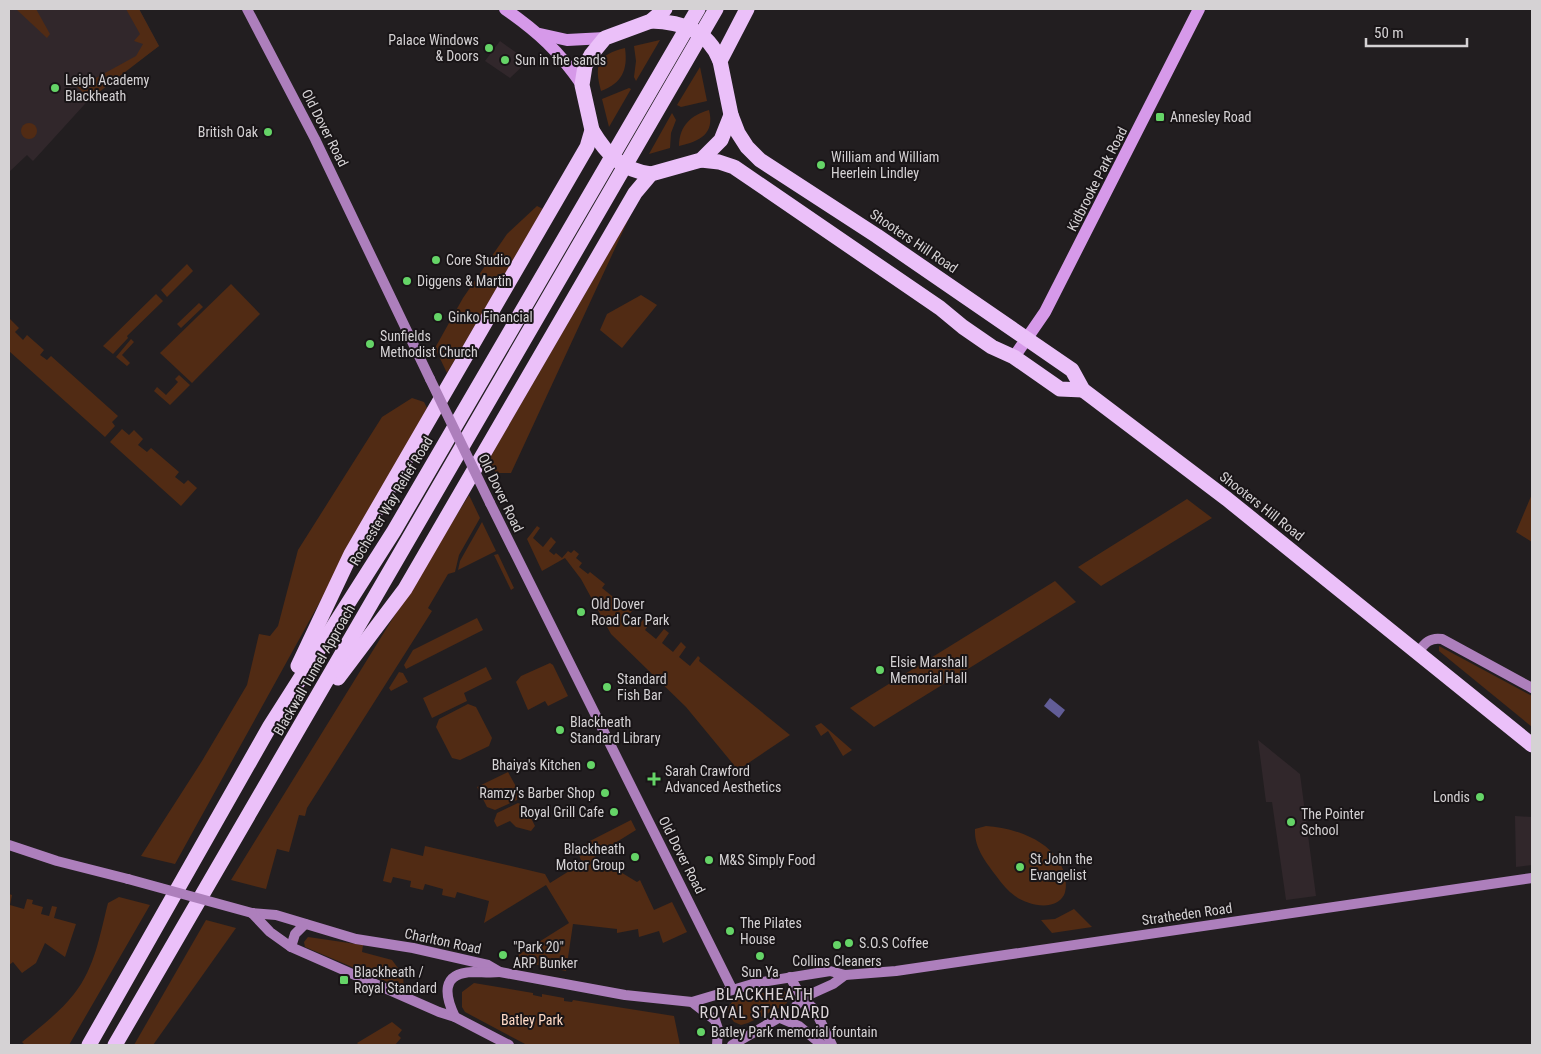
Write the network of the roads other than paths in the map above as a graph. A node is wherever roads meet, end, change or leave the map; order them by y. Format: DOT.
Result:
graph roads {
  1 [pos="247,9"];
  2 [pos="505,9"];
  3 [pos="665,9"];
  4 [pos="698,9"];
  5 [pos="716,9"];
  6 [pos="747,9"];
  7 [pos="1199,9"];
  8 [pos="651,21"];
  9 [pos="540,34"];
  10 [pos="605,38"];
  11 [pos="720,61"];
  12 [pos="582,85"];
  13 [pos="731,115"];
  14 [pos="592,130"];
  15 [pos="701,160"];
  16 [pos="652,174"];
  17 [pos="1028,337"];
  18 [pos="1014,357"];
  19 [pos="1083,390"];
  20 [pos="1418,652"];
  21 [pos="1532,688"];
  22 [pos="270,726"];
  23 [pos="293,740"];
  24 [pos="1532,745"];
  25 [pos="9,845"];
  26 [pos="1532,878"];
  27 [pos="252,913"];
  28 [pos="305,924"];
  29 [pos="291,947"];
  30 [pos="500,972"];
  31 [pos="845,975"];
  32 [pos="790,977"];
  33 [pos="732,989"];
  34 [pos="802,998"];
  35 [pos="692,1002"];
  36 [pos="455,1017"];
  37 [pos="780,1018"];
  38 [pos="88,1045"];
  39 [pos="115,1045"];
  40 [pos="509,1045"];
  41 [pos="717,1045"];
  42 [pos="732,1045"];
  43 [pos="822,1045"];
  44 [pos="832,1045"];
  1 -- 33 [label="main road, Old Dover Road, bridge"];
  2 -- 9 [label="main road"];
  3 -- 8 [label="highway"];
  4 -- 22 [label="highway, Rochester Way Relief Road"];
  5 -- 23 [label="highway, Blackwall Tunnel Approach"];
  6 -- 11 [label="highway"];
  7 -- 17 [label="main road, Kidbrooke Park Road"];
  8 -- 10 [label="highway"];
  8 -- 11 [label="highway, bridge"];
  9 -- 10 [label="main road"];
  9 -- 12 [label="main road"];
  10 -- 12 [label="highway"];
  11 -- 13 [label="highway"];
  12 -- 14 [label="highway"];
  13 -- 15 [label="highway"];
  13 -- 17 [label="highway, Shooters Hill Road"];
  14 -- 16 [label="highway, bridge"];
  14 -- 22 [label="highway"];
  15 -- 16 [label="highway"];
  15 -- 18 [label="highway"];
  16 -- 23 [label="highway"];
  17 -- 18 [label="main road, Kidbrooke Park Road"];
  17 -- 19 [label="highway, Shooters Hill Road"];
  18 -- 19 [label="highway"];
  19 -- 20 [label="highway, Shooters Hill Road"];
  20 -- 21 [label="main road"];
  20 -- 24 [label="highway, Shooters Hill Road"];
  22 -- 38 [label="highway, Blackwall Tunnel Approach"];
  23 -- 39 [label="highway, Blackwall Tunnel Approach"];
  25 -- 27 [label="main road, Charlton Road, bridge"];
  26 -- 31 [label="main road, Stratheden Road"];
  27 -- 28 [label="main road, Charlton Road"];
  27 -- 29 [label="main road"];
  28 -- 29 [label="main road"];
  28 -- 30 [label="main road, Charlton Road"];
  29 -- 36 [label="main road"];
  30 -- 35 [label="main road, Charlton Road"];
  30 -- 36 [label="main road"];
  31 -- 32 [label="main road, Stratheden Road"];
  31 -- 34 [label="main road, Stratheden Road"];
  32 -- 33 [label="main road, Stratheden Road"];
  32 -- 34 [label="main road"];
  33 -- 35 [label="main road"];
  34 -- 37 [label="main road, Stratheden Road"];
  34 -- 44 [label="main road"];
  35 -- 41 [label="main road"];
  36 -- 40 [label="main road"];
  37 -- 42 [label="main road, Stratheden Road"];
  37 -- 43 [label="main road"];
}
